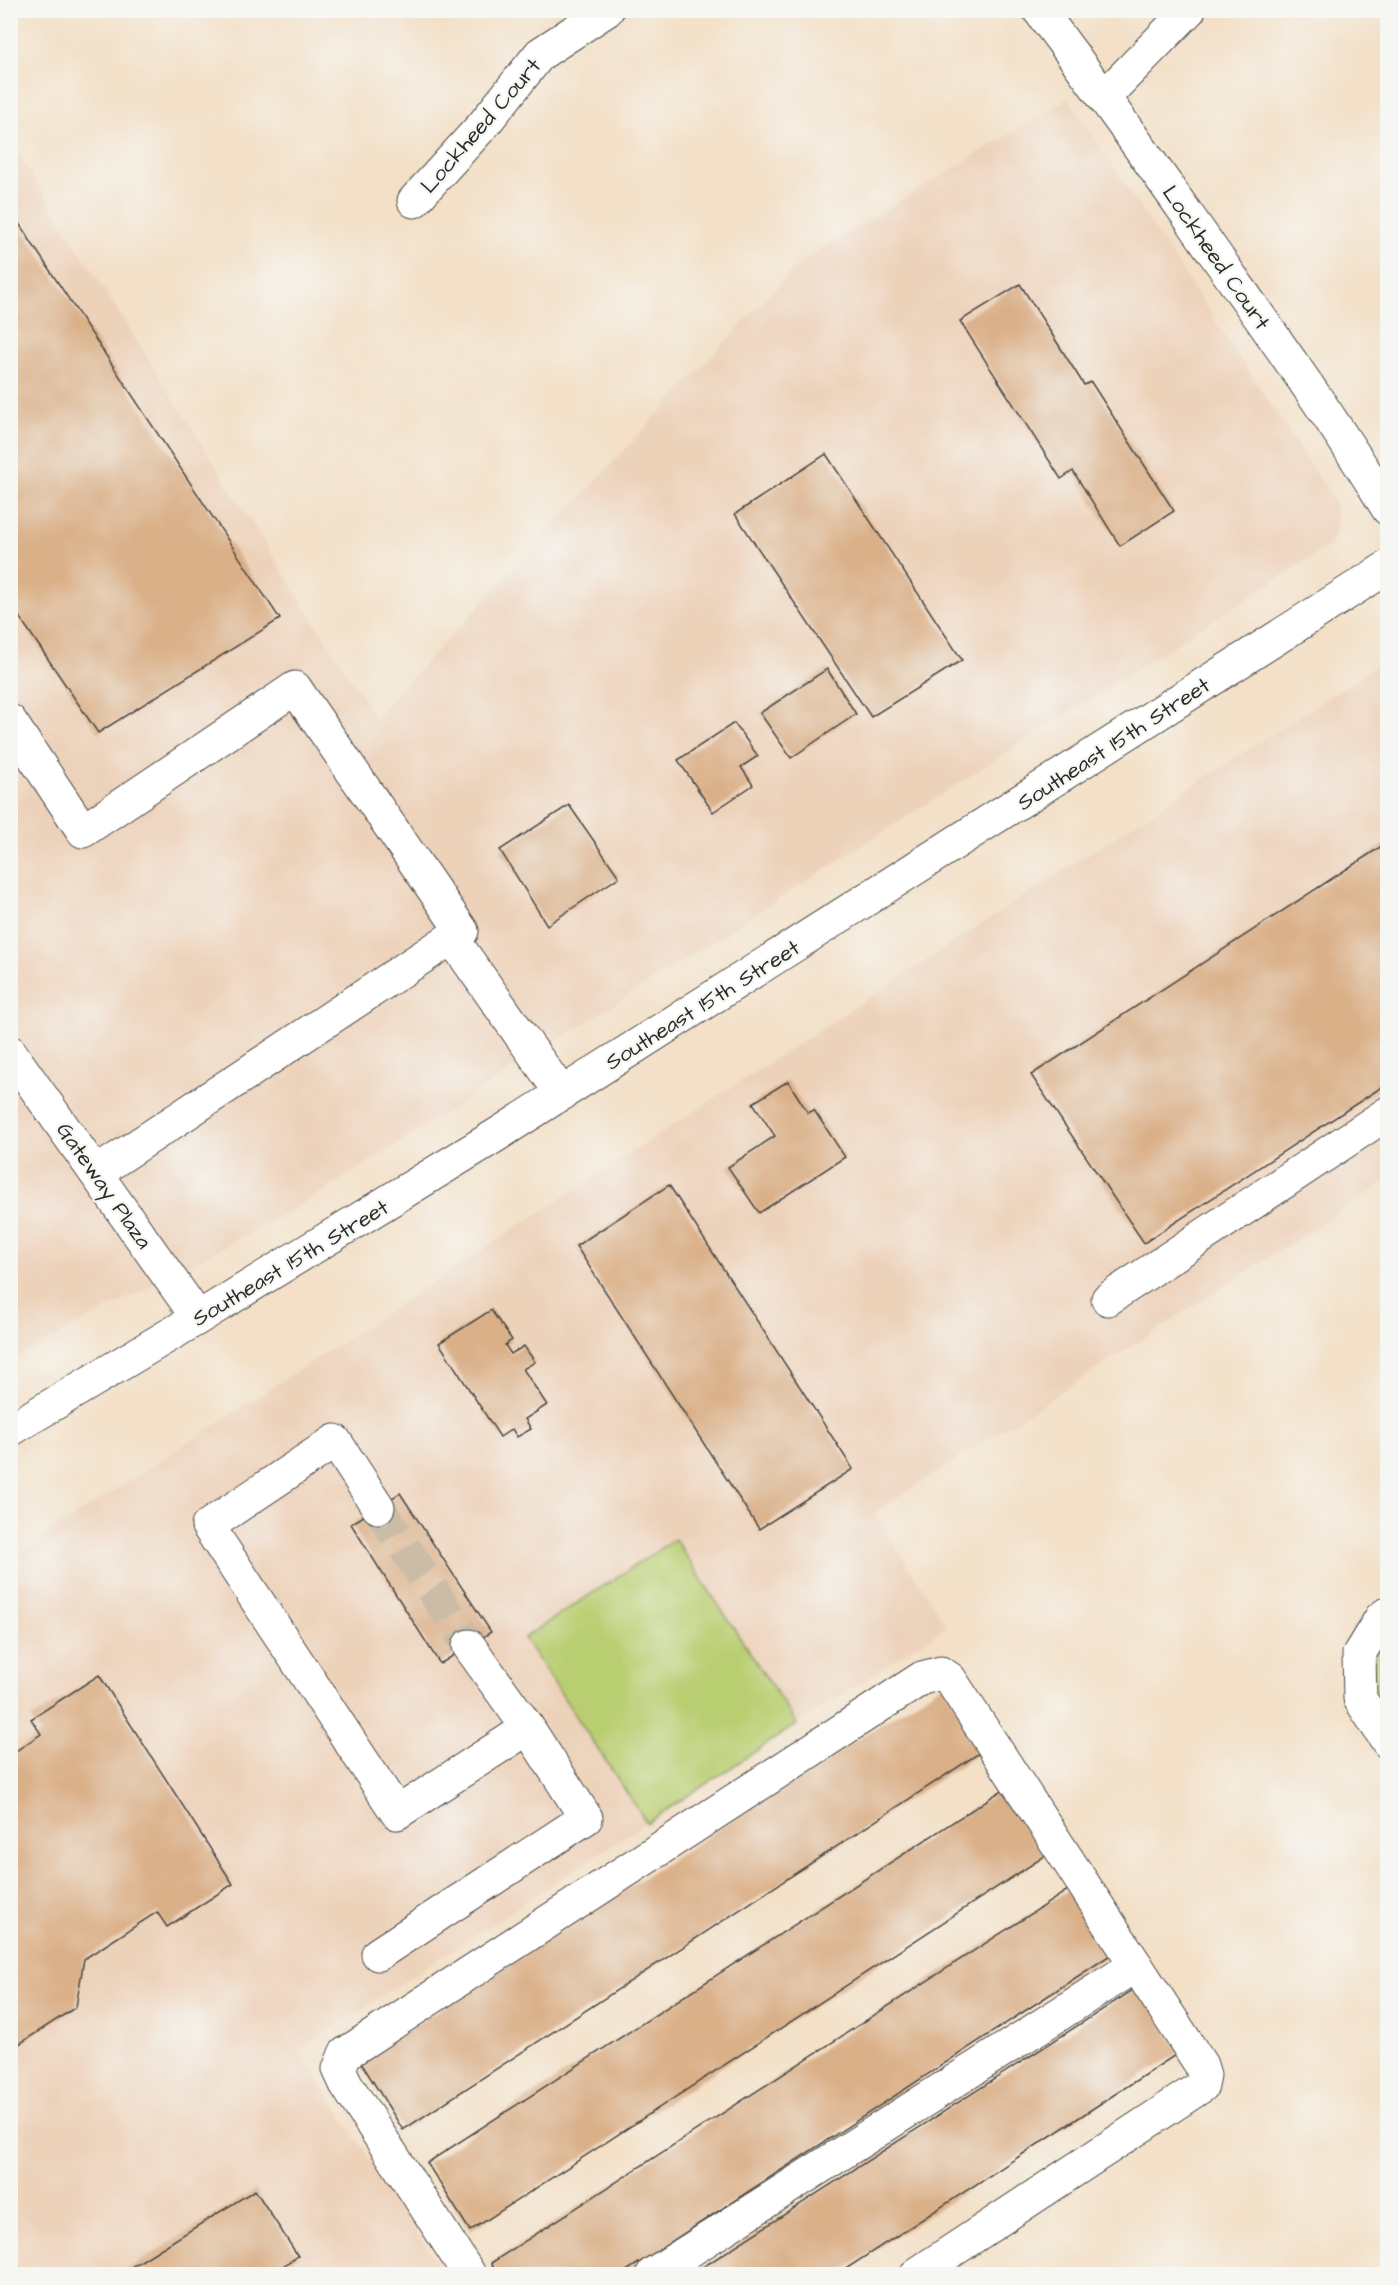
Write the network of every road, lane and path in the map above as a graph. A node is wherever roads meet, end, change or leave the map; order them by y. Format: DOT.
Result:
graph roads {
  1 [pos="607,10"];
  2 [pos="1039,10"];
  3 [pos="1189,10"];
  4 [pos="1104,96"];
  5 [pos="414,201"];
  6 [pos="1388,509"];
  7 [pos="1388,567"];
  8 [pos="10,721"];
  9 [pos="452,938"];
  10 [pos="10,1052"];
  11 [pos="562,1094"];
  12 [pos="1388,1113"];
  13 [pos="96,1173"];
  14 [pos="1108,1299"];
  15 [pos="198,1318"];
  16 [pos="10,1430"];
  17 [pos="378,1507"];
  18 [pos="1388,1613"];
  19 [pos="469,1646"];
  20 [pos="528,1728"];
  21 [pos="1388,1742"];
  22 [pos="378,1954"];
  23 [pos="1136,1965"];
  24 [pos="469,2274"];
  25 [pos="653,2274"];
  26 [pos="917,2274"];
  1 -- 5 [label="main road, Lockheed Court"];
  2 -- 4 [label="main road, Lockheed Court"];
  3 -- 4 [label="main road"];
  4 -- 6 [label="main road, Lockheed Court"];
  7 -- 11 [label="main road, Southeast 15th Street"];
  8 -- 9 [label="main road"];
  9 -- 11 [label="main road"];
  9 -- 13 [label="main road"];
  10 -- 13 [label="main road, Gateway Plaza"];
  11 -- 15 [label="main road, Southeast 15th Street"];
  12 -- 14 [label="main road"];
  13 -- 15 [label="main road, Gateway Plaza"];
  15 -- 16 [label="main road, Southeast 15th Street"];
  17 -- 20 [label="main road"];
  18 -- 21 [label="main road"];
  19 -- 20 [label="main road"];
  20 -- 22 [label="main road"];
  23 -- 24 [label="main road"];
  23 -- 25 [label="main road"];
  23 -- 26 [label="main road"];
}
